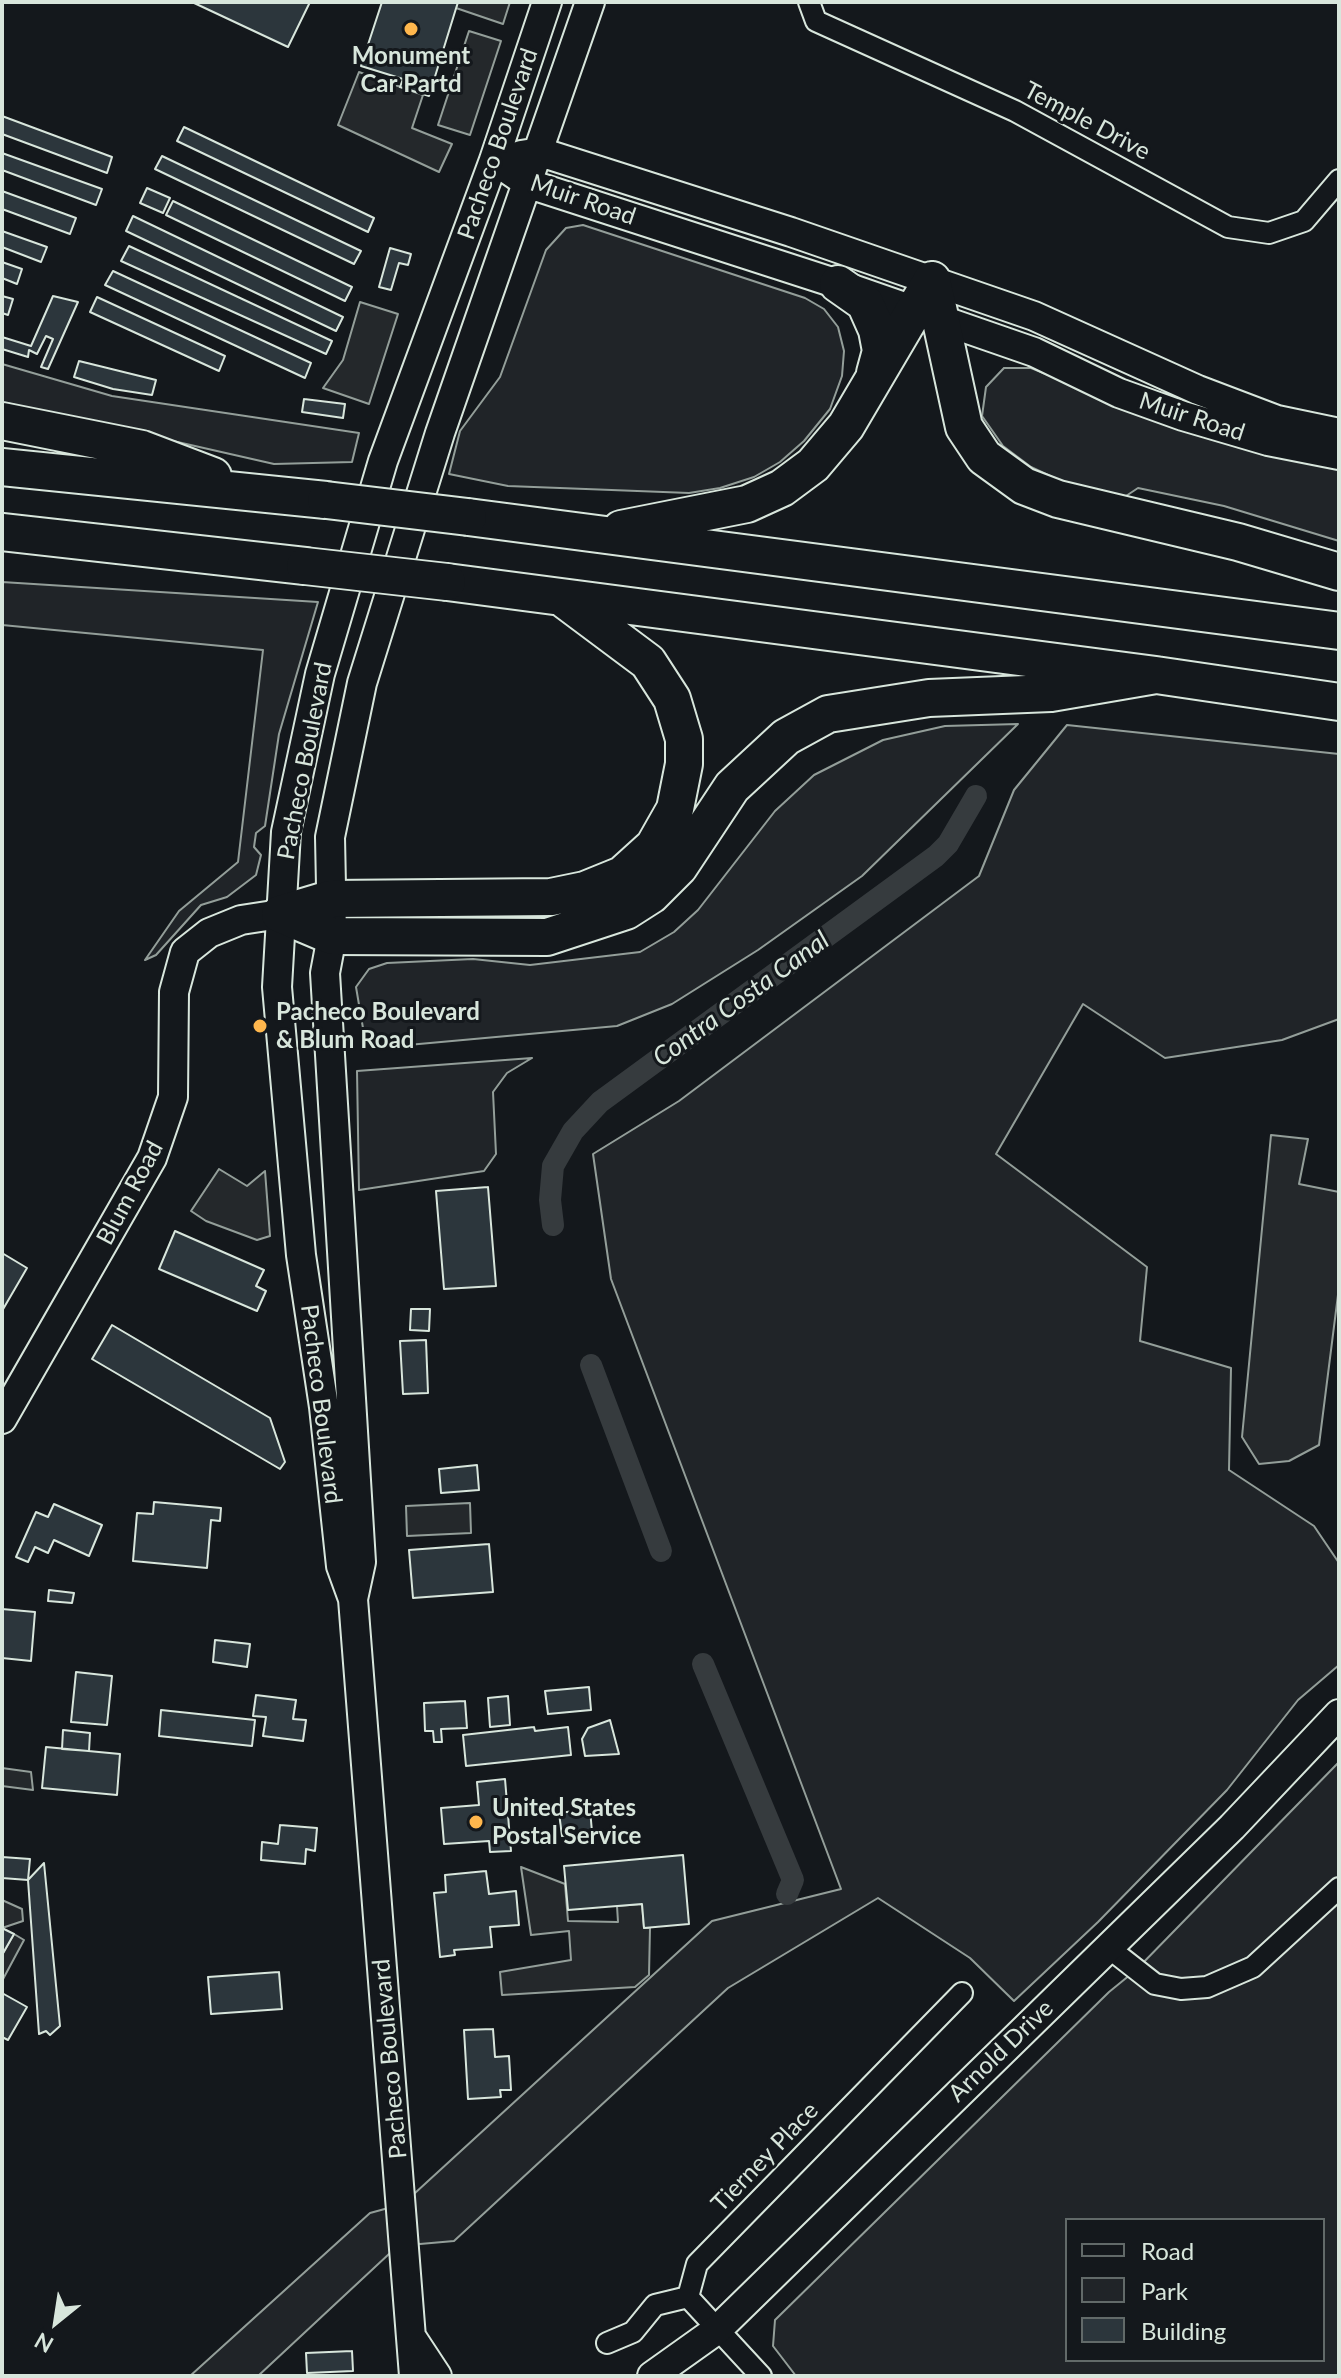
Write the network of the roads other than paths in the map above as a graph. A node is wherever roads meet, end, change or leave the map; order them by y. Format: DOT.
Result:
graph roads {
  1 [pos="547,2"];
  2 [pos="590,2"];
  3 [pos="809,2"];
  4 [pos="540,152"];
  5 [pos="494,160"];
  6 [pos="1339,180"];
  7 [pos="529,184"];
  8 [pos="932,280"];
  9 [pos="838,284"];
  10 [pos="928,315"];
  11 [pos="873,380"];
  12 [pos="2,421"];
  13 [pos="1339,433"];
  14 [pos="1339,455"];
  15 [pos="2,467"];
  16 [pos="255,492"];
  17 [pos="2,532"];
  18 [pos="601,534"];
  19 [pos="56,538"];
  20 [pos="2,547"];
  21 [pos="1339,572"];
  22 [pos="560,597"];
  23 [pos="1339,631"];
  24 [pos="1156,675"];
  25 [pos="1339,702"];
  26 [pos="330,899"];
  27 [pos="280,914"];
  28 [pos="332,936"];
  29 [pos="2,1419"];
  30 [pos="353,1599"];
  31 [pos="1339,1714"];
  32 [pos="1339,1888"];
  33 [pos="1109,1948"];
  34 [pos="962,1993"];
  35 [pos="688,2297"];
  36 [pos="718,2329"];
  37 [pos="411,2337"];
  38 [pos="607,2343"];
  39 [pos="414,2376"];
  40 [pos="437,2376"];
  41 [pos="652,2376"];
  42 [pos="761,2376"];
  1 -- 5 [label="main road, Pacheco Boulevard"];
  2 -- 4 [label="main road, Pacheco Boulevard"];
  3 -- 6 [label="street, Temple Drive"];
  4 -- 5 [label="main road, Muir Road"];
  4 -- 7 [label="main road, Pacheco Boulevard"];
  4 -- 8 [label="main road, Muir Road"];
  5 -- 7 [label="main road, Muir Road"];
  5 -- 27 [label="main road, Pacheco Boulevard"];
  7 -- 9 [label="main road, Muir Road"];
  7 -- 26 [label="main road, Pacheco Boulevard"];
  8 -- 10 [label="highway"];
  8 -- 13 [label="main road, Muir Road"];
  9 -- 10 [label="main road, Muir Road"];
  9 -- 11 [label="highway"];
  10 -- 11 [label="highway"];
  10 -- 14 [label="main road, Muir Road"];
  10 -- 21 [label="highway"];
  11 -- 18 [label="highway"];
  12 -- 16 [label="highway"];
  15 -- 16 [label="highway"];
  16 -- 18 [label="highway, bridge"];
  17 -- 19 [label="highway"];
  18 -- 23 [label="highway"];
  19 -- 20 [label="highway"];
  19 -- 22 [label="highway, bridge"];
  22 -- 24 [label="highway"];
  22 -- 26 [label="highway"];
  24 -- 25 [label="highway"];
  24 -- 28 [label="highway"];
  26 -- 27 [label="highway"];
  26 -- 28 [label="main road, Pacheco Boulevard"];
  27 -- 28 [label="highway"];
  27 -- 29 [label="main road, Blum Road"];
  27 -- 30 [label="main road, Pacheco Boulevard"];
  28 -- 30 [label="main road, Pacheco Boulevard"];
  30 -- 37 [label="main road, Pacheco Boulevard"];
  31 -- 33 [label="main road, Arnold Drive"];
  32 -- 33 [label="street"];
  33 -- 36 [label="main road, Arnold Drive"];
  34 -- 35 [label="street, Tierney Place"];
  35 -- 36 [label="street"];
  35 -- 38 [label="street"];
  36 -- 41 [label="main road, Arnold Drive"];
  36 -- 42 [label="street"];
  37 -- 39 [label="main road, Pacheco Boulevard"];
  37 -- 40 [label="main road"];
}
